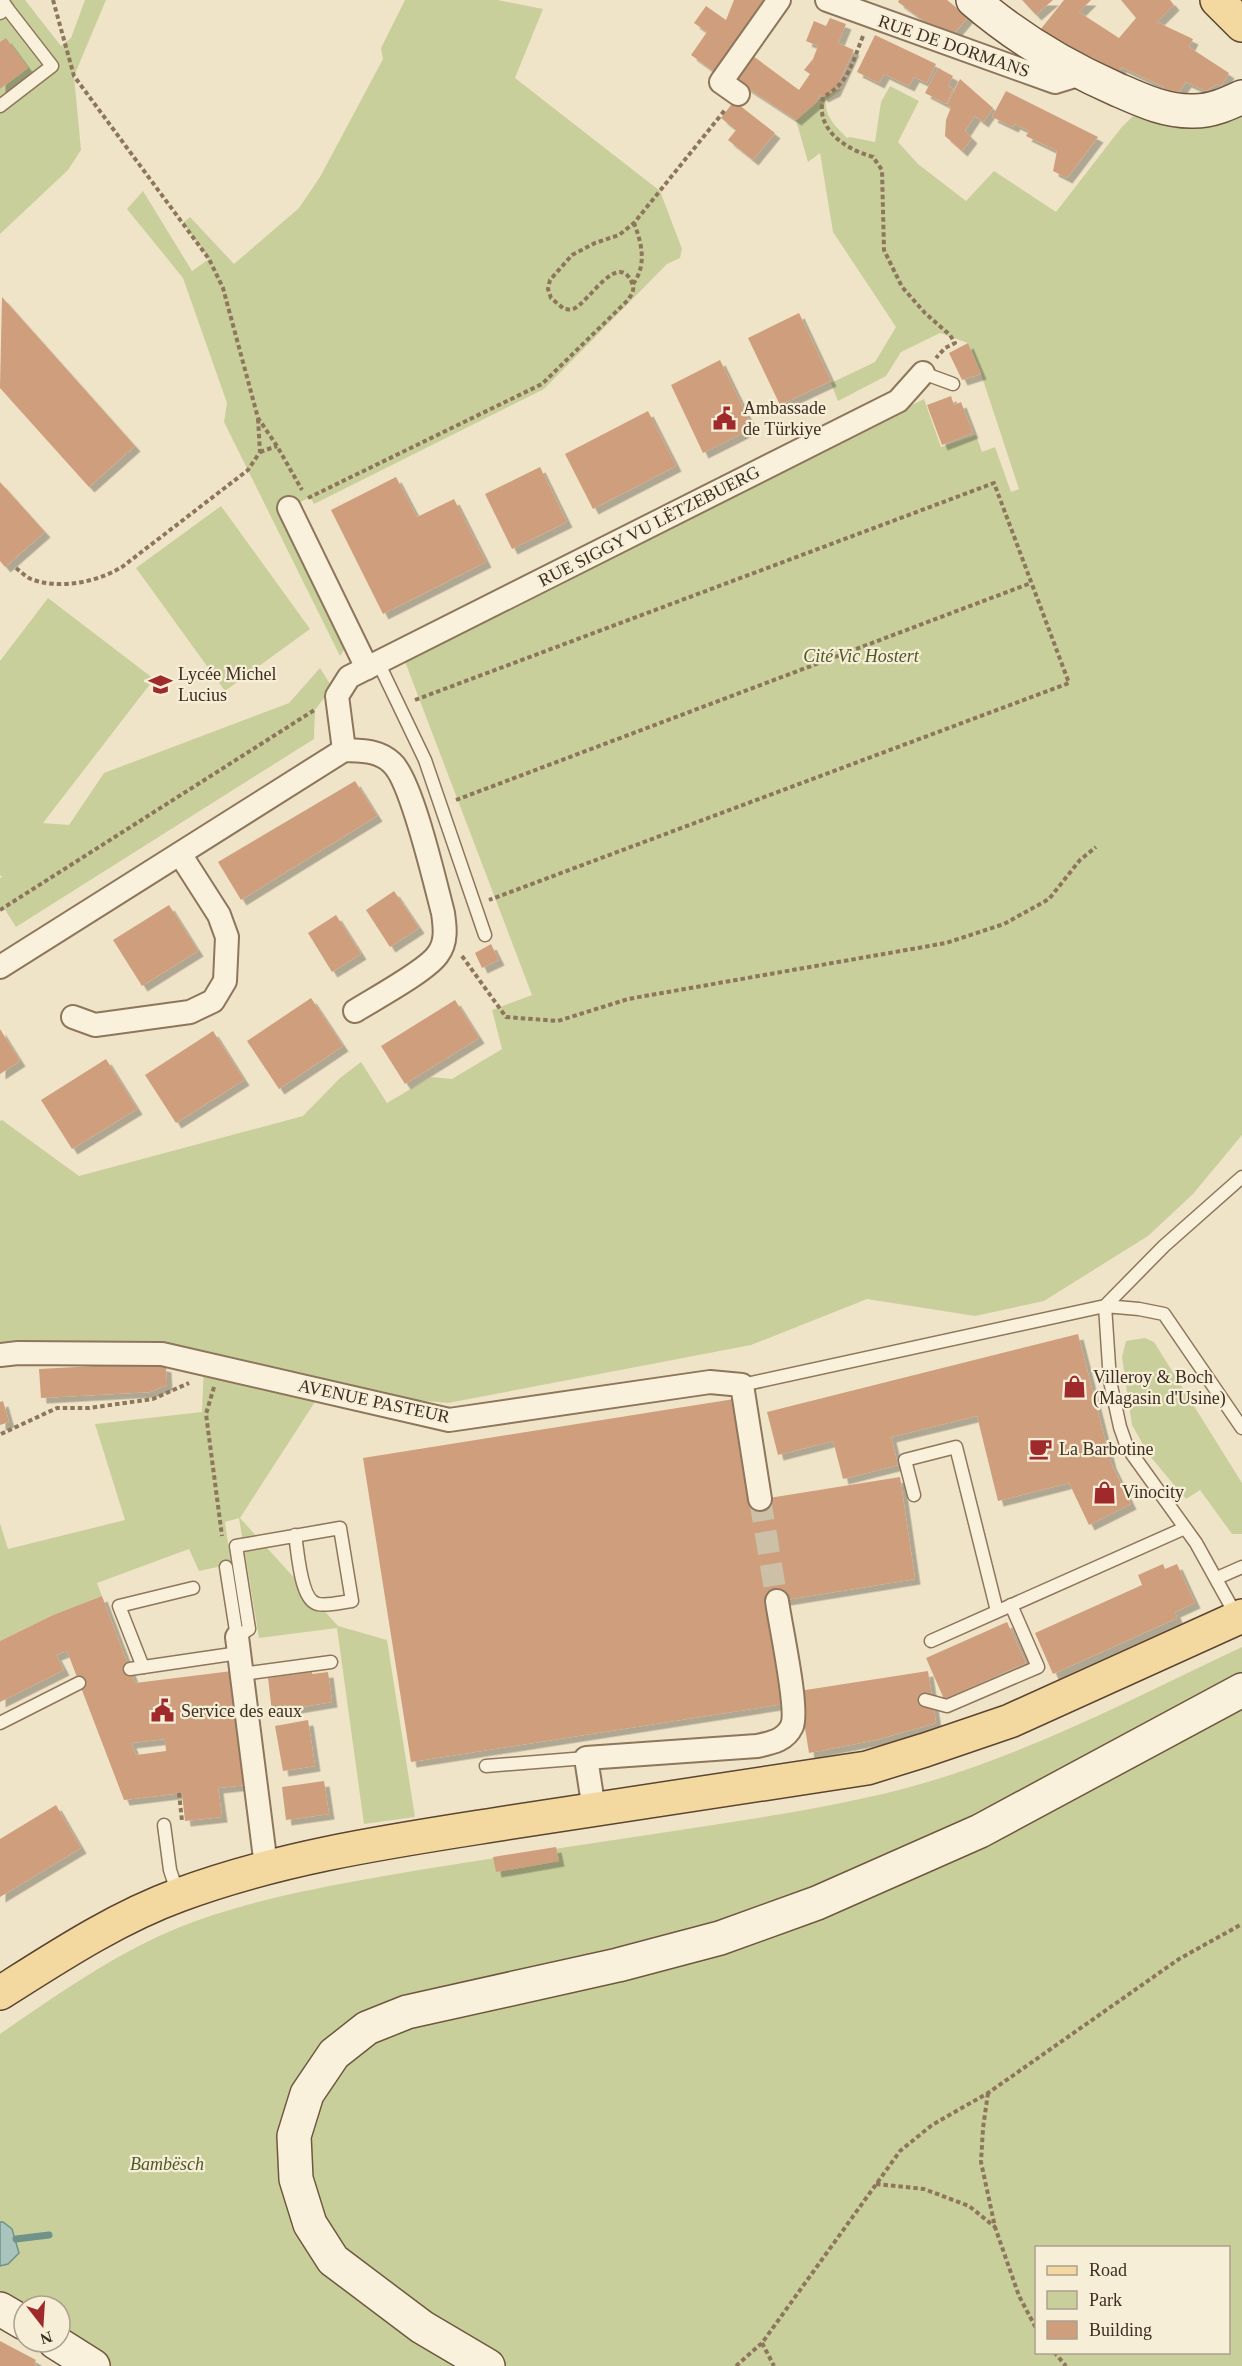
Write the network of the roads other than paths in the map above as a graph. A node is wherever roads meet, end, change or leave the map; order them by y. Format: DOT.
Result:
graph roads {
  1 [pos="779,0"];
  2 [pos="827,0"];
  3 [pos="973,0"];
  4 [pos="1217,0"];
  5 [pos="3,7"];
  6 [pos="1242,25"];
  7 [pos="1081,74"];
  8 [pos="738,94"];
  9 [pos="1242,97"];
  10 [pos="0,106"];
  11 [pos="923,373"];
  12 [pos="953,384"];
  13 [pos="289,508"];
  14 [pos="372,665"];
  15 [pos="344,750"];
  16 [pos="180,854"];
  17 [pos="485,935"];
  18 [pos="0,967"];
  19 [pos="355,1011"];
  20 [pos="74,1017"];
  21 [pos="1242,1177"];
  22 [pos="1105,1306"];
  23 [pos="0,1355"];
  24 [pos="742,1385"];
  25 [pos="1242,1428"];
  26 [pos="914,1495"];
  27 [pos="760,1499"];
  28 [pos="1185,1528"];
  29 [pos="295,1535"];
  30 [pos="226,1567"];
  31 [pos="1242,1567"];
  32 [pos="1217,1578"];
  33 [pos="193,1588"];
  34 [pos="777,1601"];
  35 [pos="1011,1605"];
  36 [pos="997,1611"];
  37 [pos="1240,1617"];
  38 [pos="931,1641"];
  39 [pos="239,1655"];
  40 [pos="332,1662"];
  41 [pos="143,1667"];
  42 [pos="130,1670"];
  43 [pos="79,1683"];
  44 [pos="1242,1690"];
  45 [pos="925,1700"];
  46 [pos="0,1723"];
  47 [pos="586,1758"];
  48 [pos="486,1766"];
  49 [pos="594,1810"];
  50 [pos="164,1824"];
  51 [pos="266,1866"];
  52 [pos="178,1895"];
  53 [pos="0,1993"];
  54 [pos="72,2353"];
  55 [pos="93,2366"];
  56 [pos="488,2366"];
  1 -- 8 [label="street"];
  2 -- 7 [label="street, RUE DE DORMANS"];
  3 -- 7 [label="main road"];
  4 -- 6 [label="main road"];
  5 -- 10 [label="lane"];
  7 -- 9 [label="main road"];
  11 -- 12 [label="lane"];
  11 -- 14 [label="street, RUE SIGGY VU LËTZEBUERG"];
  13 -- 14 [label="street"];
  14 -- 15 [label="street, RUE SIGGY VU LËTZEBUERG"];
  14 -- 17 [label="lane"];
  15 -- 16 [label="street"];
  15 -- 19 [label="street"];
  16 -- 18 [label="street"];
  16 -- 20 [label="street"];
  21 -- 22 [label="lane"];
  22 -- 24 [label="lane"];
  22 -- 25 [label="lane"];
  22 -- 28 [label="lane"];
  23 -- 24 [label="street, AVENUE PASTEUR"];
  24 -- 27 [label="street"];
  26 -- 36 [label="lane"];
  28 -- 32 [label="lane"];
  28 -- 35 [label="lane"];
  29 -- 29 [label="lane"];
  29 -- 39 [label="lane"];
  30 -- 39 [label="lane"];
  31 -- 32 [label="lane"];
  32 -- 37 [label="lane"];
  33 -- 41 [label="lane"];
  34 -- 47 [label="street"];
  35 -- 36 [label="lane"];
  35 -- 45 [label="lane"];
  36 -- 38 [label="lane"];
  37 -- 49 [label="main road"];
  39 -- 40 [label="lane"];
  39 -- 41 [label="lane"];
  39 -- 51 [label="street"];
  41 -- 42 [label="lane"];
  43 -- 46 [label="lane"];
  44 -- 56 [label="main road"];
  47 -- 48 [label="lane"];
  47 -- 49 [label="street"];
  49 -- 51 [label="main road"];
  50 -- 52 [label="lane"];
  51 -- 52 [label="main road"];
  52 -- 53 [label="main road"];
  54 -- 55 [label="main road"];
}
